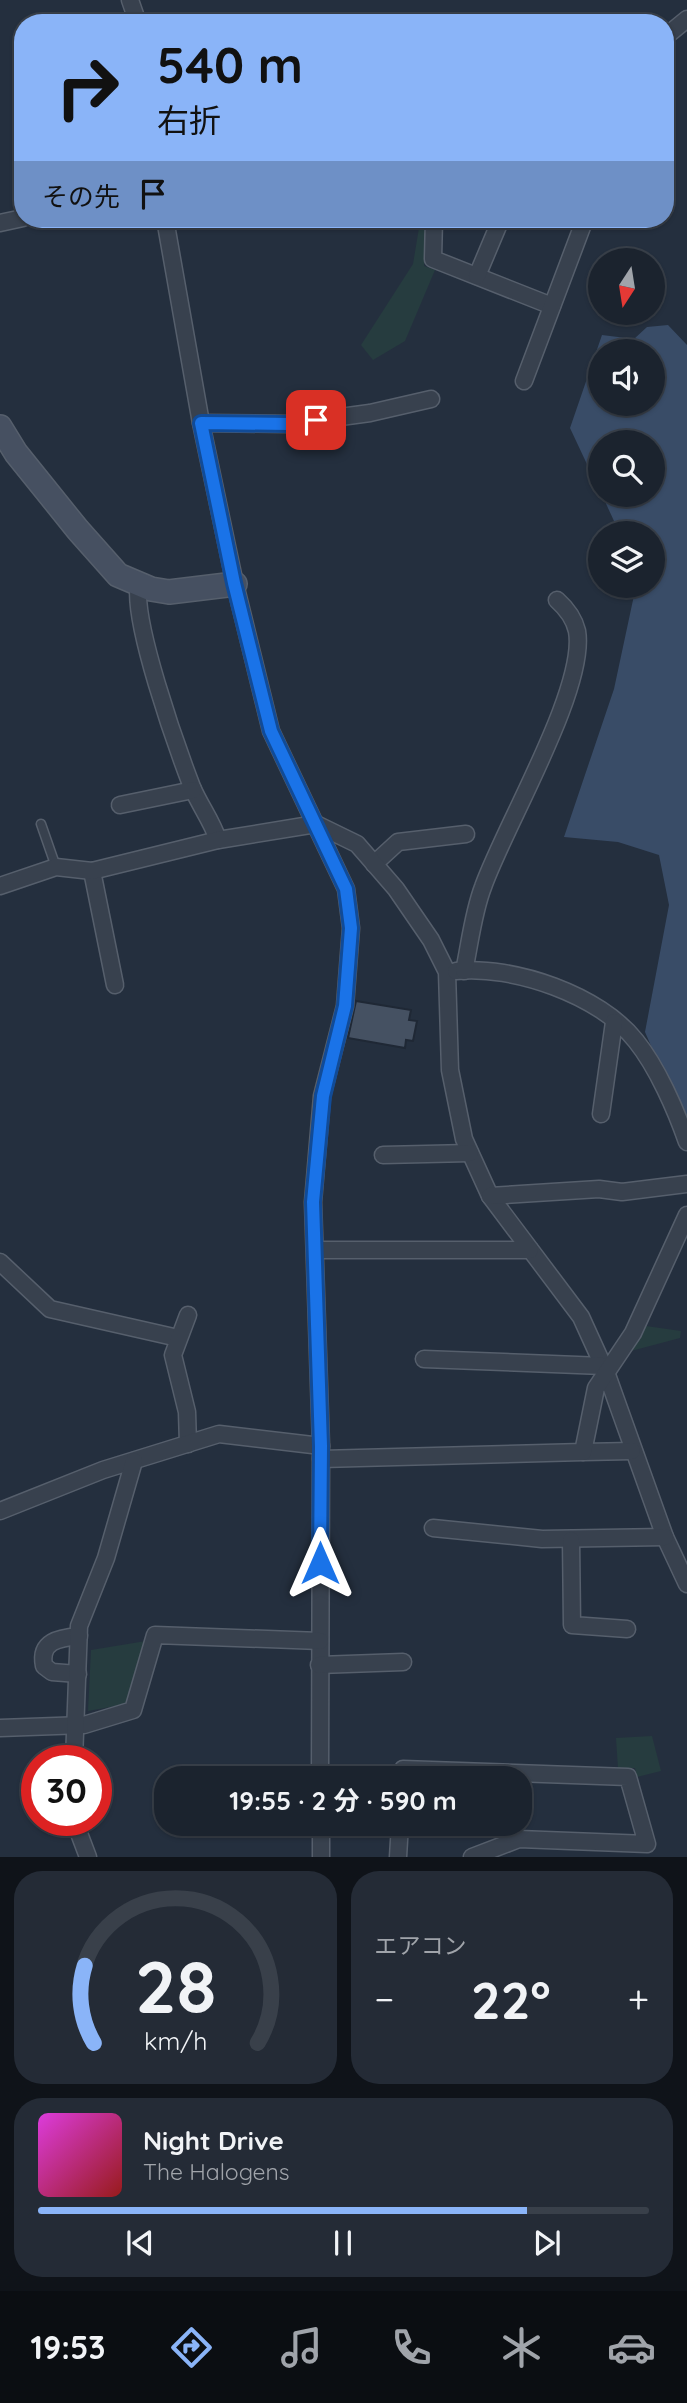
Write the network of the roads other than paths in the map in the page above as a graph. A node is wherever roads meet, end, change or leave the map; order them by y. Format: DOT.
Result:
graph roads {
  1 [pos="167,228"];
  2 [pos="434,228"];
  3 [pos="497,228"];
  4 [pos="581,228"];
  5 [pos="477,276"];
  6 [pos="552,306"];
  7 [pos="524,381"];
  8 [pos="431,399"];
  9 [pos="201,423"];
  10 [pos="0,427"];
  11 [pos="234,583"];
  12 [pos="139,584"];
  13 [pos="557,600"];
  14 [pos="193,790"];
  15 [pos="120,805"];
  16 [pos="41,824"];
  17 [pos="316,824"];
  18 [pos="466,834"];
  19 [pos="218,840"];
  20 [pos="374,864"];
  21 [pos="0,867"];
  22 [pos="56,867"];
  23 [pos="92,871"];
  24 [pos="3,885"];
  25 [pos="464,971"];
  26 [pos="447,972"];
  27 [pos="115,985"];
  28 [pos="614,1022"];
  29 [pos="601,1114"];
  30 [pos="687,1142"];
  31 [pos="470,1153"];
  32 [pos="383,1155"];
  33 [pos="687,1184"];
  34 [pos="490,1196"];
  35 [pos="687,1215"];
  36 [pos="315,1250"];
  37 [pos="530,1250"];
  38 [pos="0,1262"];
  39 [pos="188,1315"];
  40 [pos="178,1338"];
  41 [pos="424,1359"];
  42 [pos="605,1369"];
  43 [pos="188,1444"];
  44 [pos="632,1451"];
  45 [pos="321,1452"];
  46 [pos="583,1452"];
  47 [pos="134,1461"];
  48 [pos="0,1511"];
  49 [pos="433,1528"];
  50 [pos="665,1537"];
  51 [pos="571,1540"];
  52 [pos="687,1584"];
  53 [pos="627,1629"];
  54 [pos="79,1636"];
  55 [pos="320,1641"];
  56 [pos="403,1662"];
  57 [pos="319,1665"];
  58 [pos="78,1674"];
  59 [pos="76,1725"];
  60 [pos="0,1728"];
  61 [pos="75,1745"];
  62 [pos="320,1766"];
  63 [pos="532,1774"];
  64 [pos="80,1836"];
  65 [pos="321,1836"];
  66 [pos="399,1836"];
  67 [pos="595,1849"];
  68 [pos="475,1856"];
  69 [pos="88,1857"];
  70 [pos="321,1857"];
  71 [pos="398,1857"];
  1 -- 9 [label="street"];
  2 -- 5 [label="street"];
  3 -- 5 [label="street"];
  4 -- 6 [label="street"];
  5 -- 6 [label="street"];
  6 -- 7 [label="street"];
  8 -- 9 [label="street"];
  9 -- 11 [label="street"];
  10 -- 12 [label="street"];
  11 -- 12 [label="street"];
  11 -- 17 [label="street"];
  12 -- 14 [label="street"];
  13 -- 25 [label="street"];
  14 -- 15 [label="street"];
  14 -- 19 [label="street"];
  16 -- 22 [label="lane"];
  17 -- 19 [label="street"];
  17 -- 20 [label="street"];
  17 -- 36 [label="street"];
  18 -- 20 [label="street"];
  19 -- 23 [label="street"];
  20 -- 26 [label="street"];
  21 -- 24 [label="street"];
  22 -- 23 [label="street"];
  22 -- 24 [label="street"];
  23 -- 27 [label="street"];
  25 -- 26 [label="street"];
  25 -- 28 [label="street"];
  26 -- 31 [label="street"];
  28 -- 29 [label="street"];
  28 -- 30 [label="street"];
  31 -- 32 [label="street"];
  31 -- 34 [label="street"];
  33 -- 34 [label="street"];
  34 -- 37 [label="street"];
  35 -- 42 [label="street"];
  36 -- 37 [label="street"];
  36 -- 45 [label="street"];
  37 -- 42 [label="street"];
  38 -- 40 [label="street"];
  39 -- 40 [label="street"];
  40 -- 43 [label="street"];
  41 -- 42 [label="street"];
  42 -- 44 [label="street"];
  42 -- 46 [label="street"];
  43 -- 45 [label="street"];
  43 -- 47 [label="street"];
  44 -- 46 [label="street"];
  44 -- 50 [label="street"];
  45 -- 46 [label="street"];
  45 -- 55 [label="street"];
  47 -- 48 [label="street"];
  47 -- 54 [label="street"];
  49 -- 51 [label="street"];
  50 -- 51 [label="street"];
  50 -- 52 [label="street"];
  51 -- 53 [label="street"];
  54 -- 58 [label="street"];
  54 -- 58 [label="street"];
  55 -- 57 [label="street"];
  55 -- 59 [label="street"];
  56 -- 57 [label="street"];
  57 -- 62 [label="street"];
  58 -- 59 [label="street"];
  59 -- 60 [label="street"];
  59 -- 61 [label="street"];
  63 -- 67 [label="street"];
  64 -- 69 [label="street"];
  65 -- 70 [label="street"];
  66 -- 71 [label="street"];
  67 -- 68 [label="street"];
}
